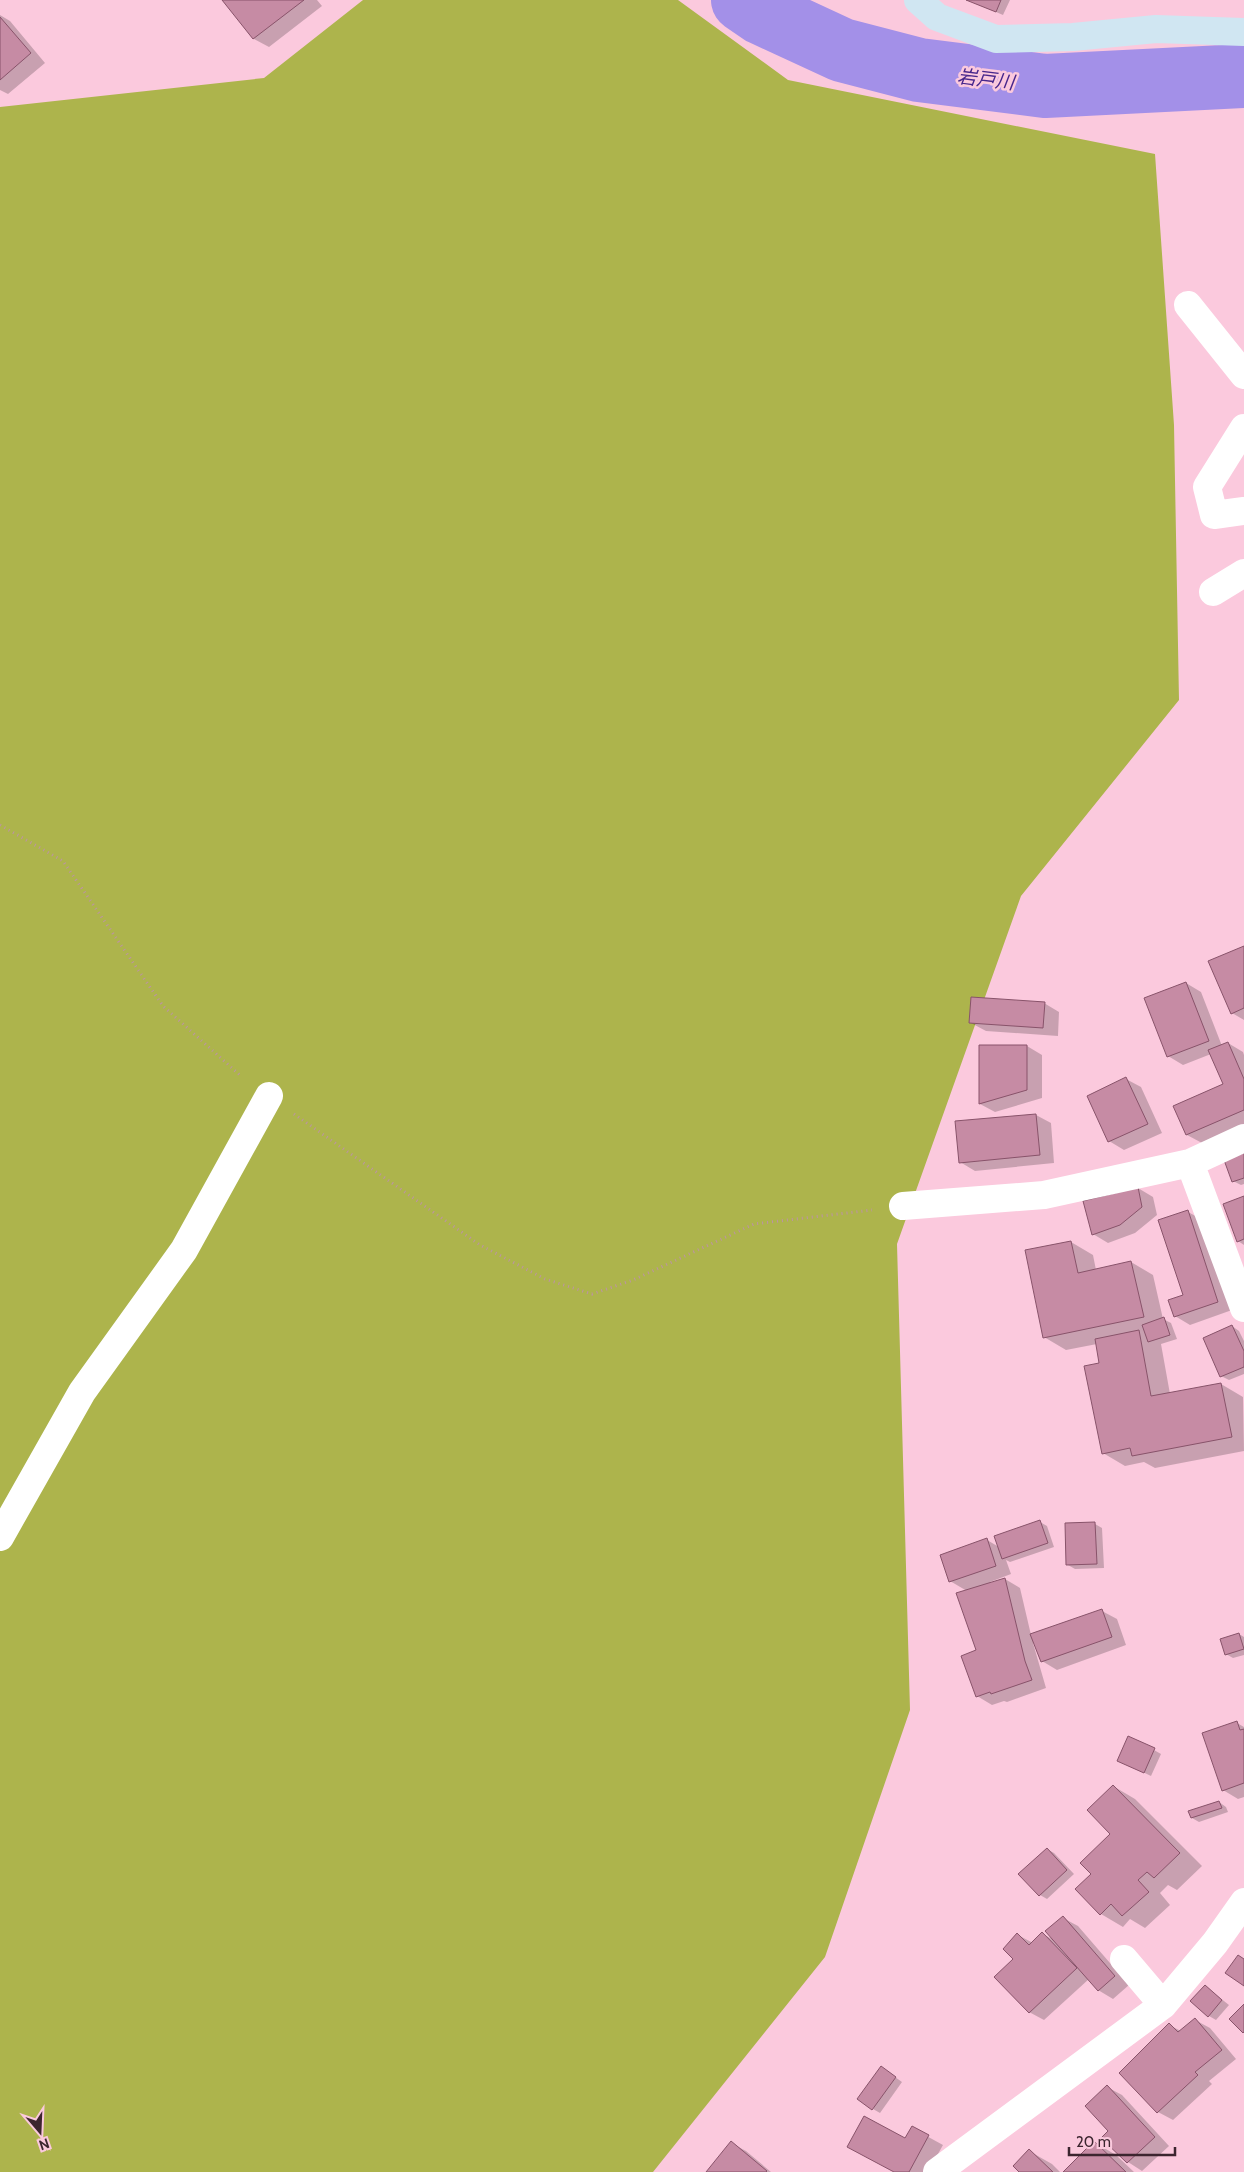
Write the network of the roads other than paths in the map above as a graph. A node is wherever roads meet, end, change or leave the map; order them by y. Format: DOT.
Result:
graph roads {
  1 [pos="918,0"];
  2 [pos="1244,32"];
  3 [pos="1188,305"];
  4 [pos="1244,375"];
  5 [pos="1244,428"];
  6 [pos="1244,511"];
  7 [pos="1244,573"];
  8 [pos="1213,592"];
  9 [pos="269,1096"];
  10 [pos="1244,1138"];
  11 [pos="1190,1163"];
  12 [pos="903,1206"];
  13 [pos="1244,1308"];
  14 [pos="0,1537"];
  15 [pos="1244,1902"];
  16 [pos="1124,1959"];
  17 [pos="1163,2004"];
  18 [pos="937,2172"];
  1 -- 2 [label="street"];
  3 -- 4 [label="street"];
  5 -- 6 [label="street"];
  7 -- 8 [label="street"];
  9 -- 14 [label="street"];
  10 -- 11 [label="street"];
  11 -- 12 [label="street"];
  11 -- 13 [label="street"];
  15 -- 17 [label="street"];
  16 -- 17 [label="street"];
  17 -- 18 [label="street"];
}
